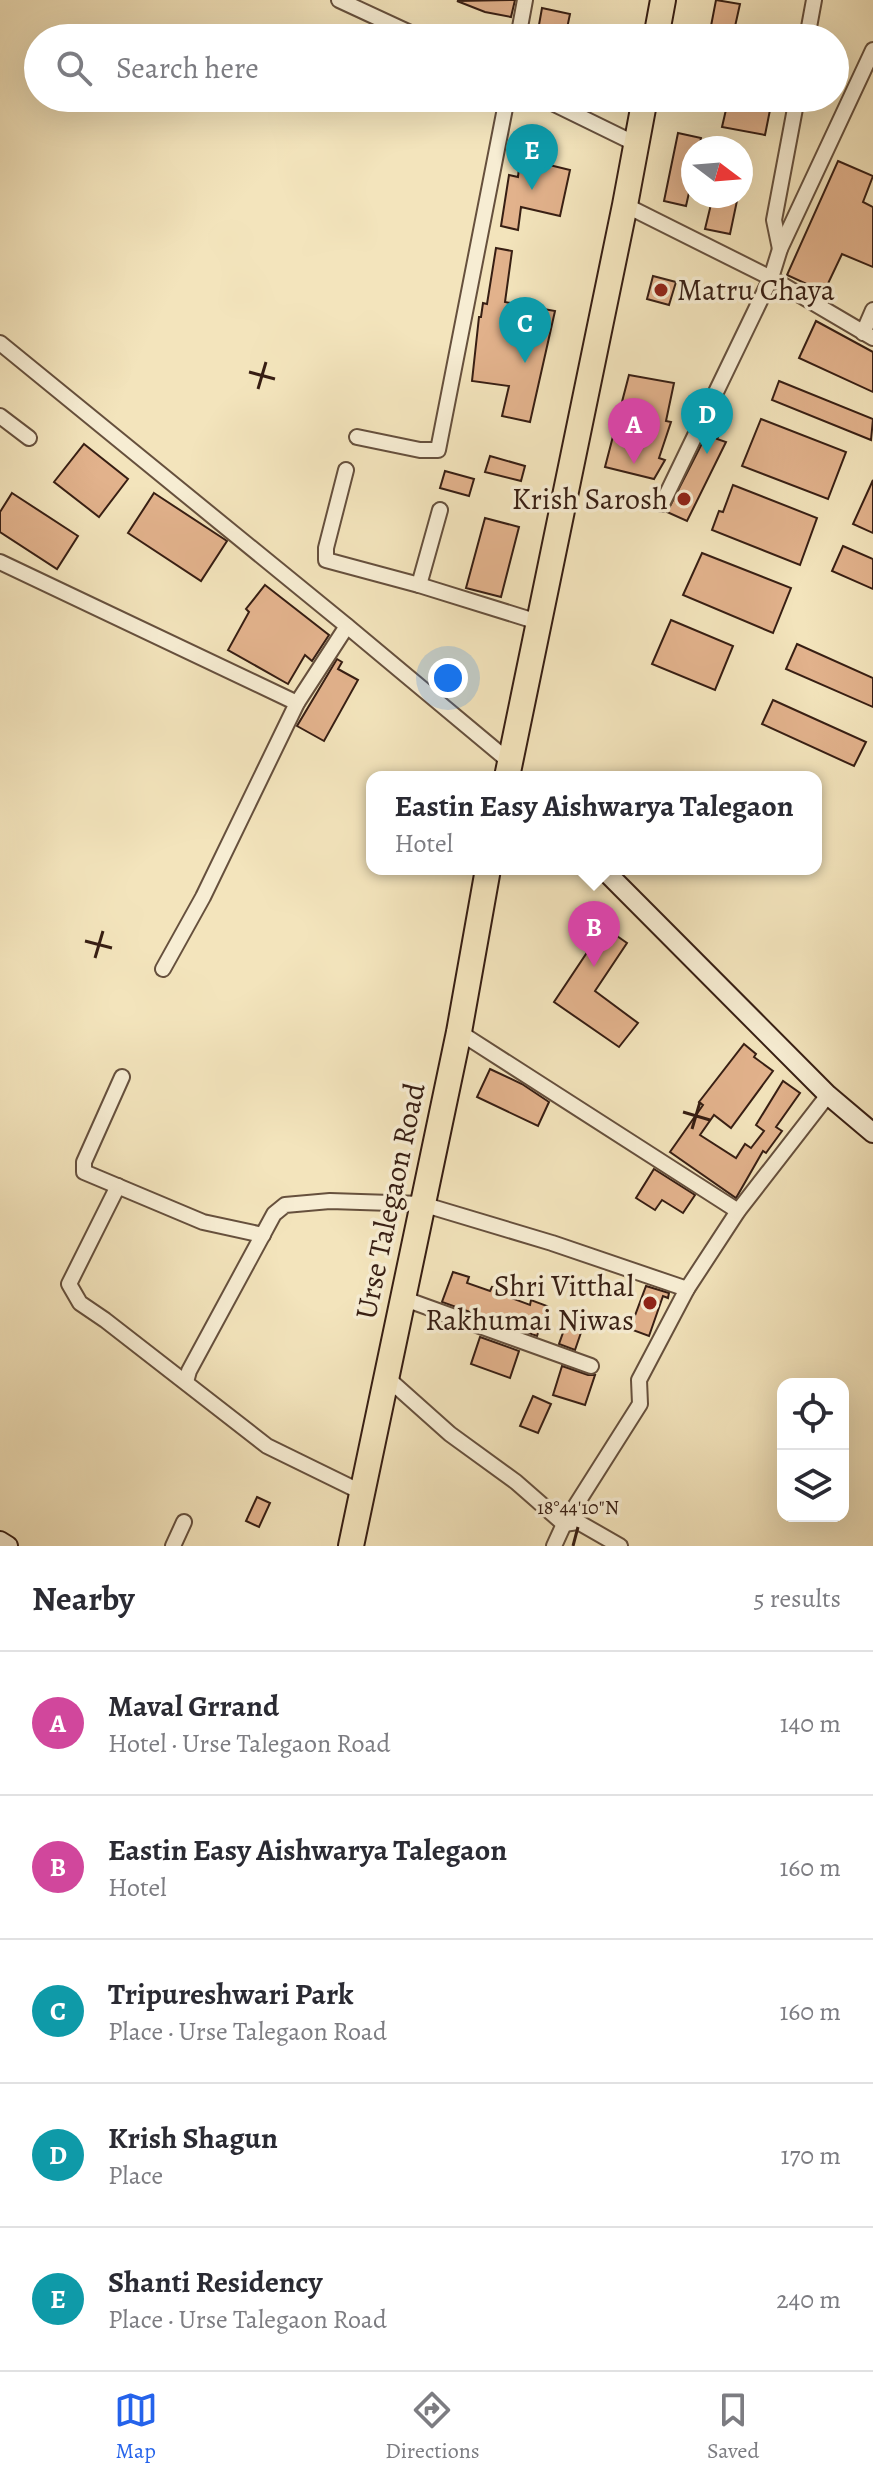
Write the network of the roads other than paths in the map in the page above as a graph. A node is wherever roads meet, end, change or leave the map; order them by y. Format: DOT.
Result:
graph roads {
  1 [pos="339,0"];
  2 [pos="525,0"];
  3 [pos="663,0"];
  4 [pos="814,0"];
  5 [pos="391,24"];
  6 [pos="521,24"];
  7 [pos="659,24"];
  8 [pos="810,24"];
  9 [pos="873,50"];
  10 [pos="849,101"];
  11 [pos="504,112"];
  12 [pos="571,112"];
  13 [pos="642,112"];
  14 [pos="794,112"];
  15 [pos="844,112"];
  16 [pos="636,144"];
  17 [pos="625,205"];
  18 [pos="780,249"];
  19 [pos="771,278"];
  20 [pos="873,310"];
  21 [pos="868,335"];
  22 [pos="0,343"];
  23 [pos="0,416"];
  24 [pos="357,437"];
  25 [pos="29,438"];
  26 [pos="346,470"];
  27 [pos="662,504"];
  28 [pos="440,510"];
  29 [pos="0,562"];
  30 [pos="419,585"];
  31 [pos="538,622"];
  32 [pos="347,626"];
  33 [pos="297,703"];
  34 [pos="508,771"];
  35 [pos="509,771"];
  36 [pos="487,875"];
  37 [pos="609,875"];
  38 [pos="163,969"];
  39 [pos="459,1032"];
  40 [pos="122,1077"];
  41 [pos="828,1095"];
  42 [pos="873,1133"];
  43 [pos="118,1186"];
  44 [pos="422,1204"];
  45 [pos="738,1211"];
  46 [pos="263,1235"];
  47 [pos="687,1289"];
  48 [pos="402,1298"];
  49 [pos="591,1366"];
  50 [pos="385,1376"];
  51 [pos="186,1382"];
  52 [pos="361,1492"];
  53 [pos="184,1522"];
  54 [pos="564,1524"];
  55 [pos="0,1541"];
  56 [pos="8,1546"];
  57 [pos="173,1546"];
  58 [pos="351,1546"];
  59 [pos="554,1546"];
  60 [pos="620,1546"];
  1 -- 5 [label="street"];
  2 -- 6 [label="street"];
  3 -- 7 [label="highway"];
  4 -- 8 [label="street"];
  9 -- 10 [label="street"];
  11 -- 24 [label="street"];
  12 -- 16 [label="street"];
  13 -- 16 [label="highway"];
  14 -- 18 [label="street"];
  15 -- 18 [label="street"];
  16 -- 17 [label="highway"];
  17 -- 19 [label="street"];
  17 -- 31 [label="highway"];
  18 -- 19 [label="street"];
  19 -- 21 [label="street"];
  19 -- 27 [label="street"];
  20 -- 21 [label="street"];
  22 -- 32 [label="street"];
  23 -- 25 [label="street"];
  26 -- 30 [label="street"];
  28 -- 30 [label="street"];
  29 -- 33 [label="street"];
  30 -- 31 [label="street"];
  31 -- 35 [label="highway"];
  32 -- 33 [label="street"];
  32 -- 34 [label="street"];
  33 -- 38 [label="street"];
  36 -- 39 [label="highway, Urse Talegaon Road"];
  37 -- 41 [label="street"];
  39 -- 44 [label="highway, Urse Talegaon Road"];
  39 -- 45 [label="street"];
  40 -- 43 [label="street"];
  41 -- 42 [label="street"];
  41 -- 45 [label="street"];
  43 -- 46 [label="street"];
  43 -- 51 [label="street"];
  44 -- 46 [label="street"];
  44 -- 47 [label="street"];
  44 -- 48 [label="highway, Urse Talegaon Road"];
  45 -- 47 [label="street"];
  46 -- 51 [label="street"];
  47 -- 54 [label="street"];
  48 -- 49 [label="street"];
  48 -- 50 [label="highway, Urse Talegaon Road"];
  50 -- 52 [label="highway, Urse Talegaon Road"];
  50 -- 54 [label="street"];
  51 -- 52 [label="street"];
  52 -- 58 [label="highway, Urse Talegaon Road"];
  53 -- 57 [label="street"];
  54 -- 59 [label="street"];
  54 -- 60 [label="street"];
  55 -- 56 [label="street"];
}
